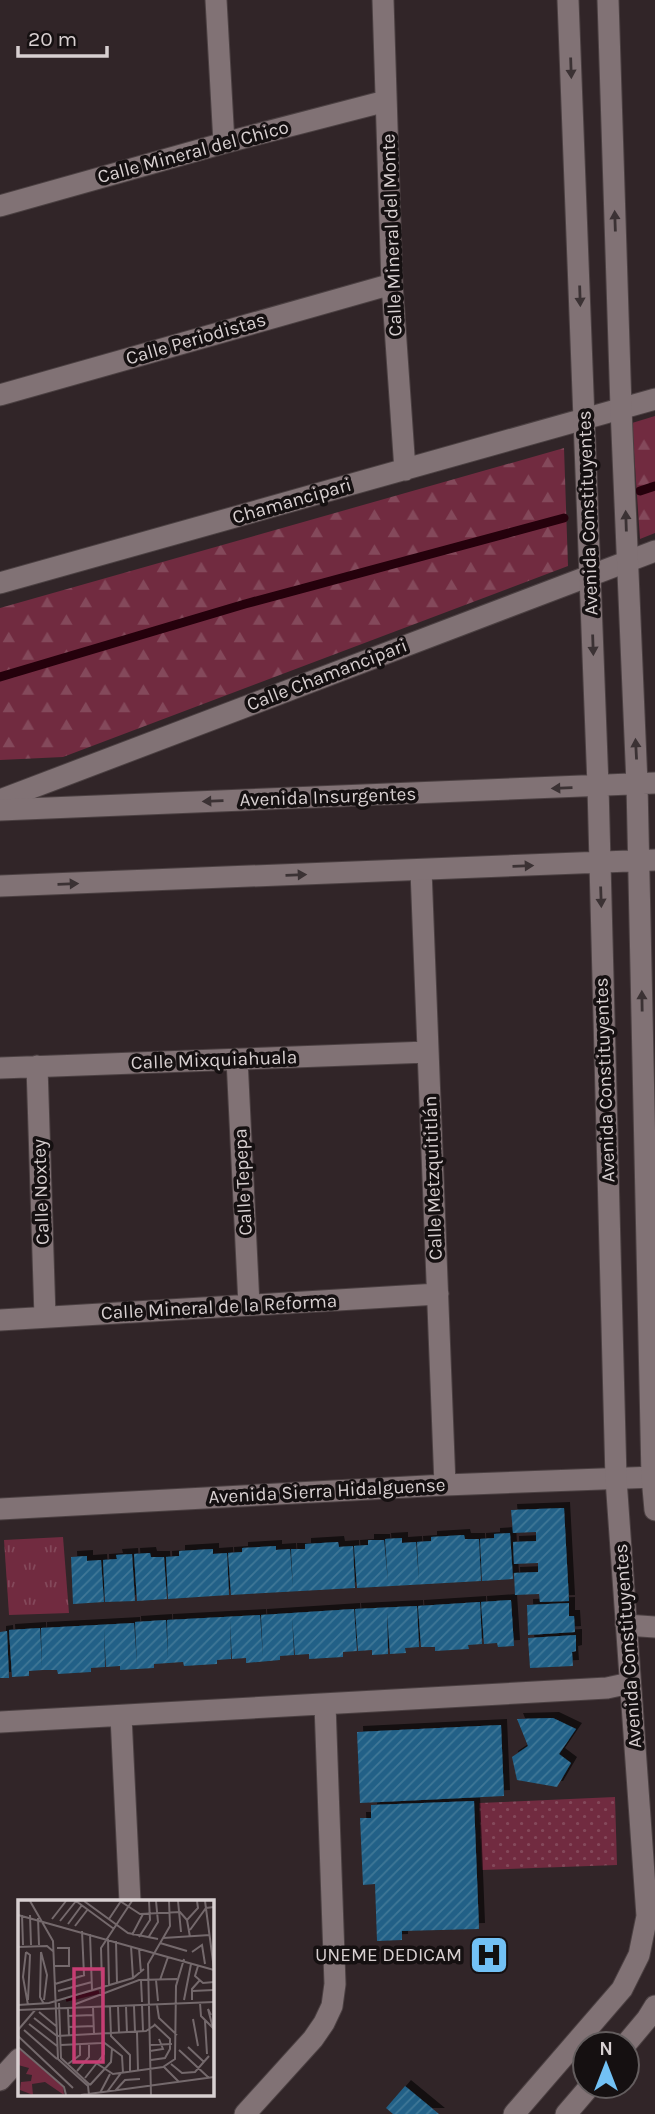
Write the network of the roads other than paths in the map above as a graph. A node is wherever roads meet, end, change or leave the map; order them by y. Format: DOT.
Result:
graph roads {
  1 [pos="216,0"];
  2 [pos="383,0"];
  3 [pos="568,0"];
  4 [pos="608,0"];
  5 [pos="386,101"];
  6 [pos="224,143"];
  7 [pos="0,206"];
  8 [pos="392,284"];
  9 [pos="0,395"];
  10 [pos="655,399"];
  11 [pos="621,408"];
  12 [pos="584,418"];
  13 [pos="405,470"];
  14 [pos="655,551"];
  15 [pos="628,561"];
  16 [pos="590,575"];
  17 [pos="0,583"];
  18 [pos="646,784"];
  19 [pos="598,786"];
  20 [pos="0,800"];
  21 [pos="0,810"];
  22 [pos="647,861"];
  23 [pos="600,863"];
  24 [pos="421,870"];
  25 [pos="0,886"];
  26 [pos="428,1052"];
  27 [pos="237,1059"];
  28 [pos="37,1066"];
  29 [pos="0,1068"];
  30 [pos="438,1294"];
  31 [pos="249,1305"];
  32 [pos="45,1317"];
  33 [pos="0,1320"];
  34 [pos="654,1477"];
  35 [pos="616,1479"];
  36 [pos="445,1485"];
  37 [pos="0,1508"];
  38 [pos="655,1510"];
  39 [pos="626,1625"];
  40 [pos="655,1627"];
  41 [pos="631,1684"];
  42 [pos="325,1704"];
  43 [pos="121,1716"];
  44 [pos="0,1722"];
  45 [pos="131,1900"];
  46 [pos="655,2006"];
  47 [pos="638,2030"];
  48 [pos="18,2060"];
  49 [pos="0,2080"];
  50 [pos="578,2100"];
  51 [pos="245,2114"];
  52 [pos="514,2114"];
  53 [pos="566,2114"];
  1 -- 6 [label="street"];
  2 -- 5 [label="street, Calle Mineral del Monte"];
  3 -- 12 [label="street, Avenida Constituyentes, one-way"];
  11 -- 4 [label="street, Avenida Constituyentes, one-way"];
  5 -- 6 [label="street, Calle Mineral del Chico"];
  5 -- 8 [label="street, Calle Mineral del Monte"];
  6 -- 7 [label="street, Calle Mineral del Chico"];
  8 -- 9 [label="street, Calle Periodistas"];
  8 -- 13 [label="street, Calle Mineral del Monte"];
  10 -- 11 [label="street, Chamancipari"];
  11 -- 12 [label="street, Chamancipari"];
  15 -- 11 [label="street, Avenida Constituyentes, one-way"];
  12 -- 13 [label="street, Chamancipari"];
  12 -- 16 [label="street, Avenida Constituyentes"];
  13 -- 17 [label="street, Chamancipari"];
  14 -- 15 [label="street, Calle Chamancipari"];
  15 -- 16 [label="street, Calle Chamancipari"];
  18 -- 15 [label="street, Avenida Constituyentes, one-way"];
  16 -- 19 [label="street, Avenida Constituyentes, one-way"];
  16 -- 20 [label="street, Calle Chamancipari"];
  18 -- 19 [label="street, Avenida Insurgentes"];
  18 -- 22 [label="street, Avenida Constituyentes"];
  19 -- 21 [label="street, Avenida Insurgentes, one-way"];
  19 -- 23 [label="street, Avenida Constituyentes"];
  22 -- 23 [label="street"];
  34 -- 22 [label="street, Avenida Constituyentes, one-way"];
  24 -- 23 [label="street, one-way"];
  23 -- 35 [label="street, Avenida Constituyentes, one-way"];
  25 -- 24 [label="street, one-way"];
  24 -- 26 [label="street, Calle Metzquititlán"];
  26 -- 27 [label="street, Calle Mixquiahuala"];
  26 -- 30 [label="street, Calle Metzquititlán"];
  27 -- 28 [label="street, Calle Mixquiahuala"];
  27 -- 31 [label="street, Calle Tepepa"];
  28 -- 29 [label="street, Calle Mixquiahuala"];
  28 -- 32 [label="street, Calle Noxtey"];
  30 -- 31 [label="street, Calle Mineral de la Reforma"];
  30 -- 36 [label="street, Calle Metzquititlán"];
  31 -- 32 [label="street, Calle Mineral de la Reforma"];
  32 -- 33 [label="street, Calle Mineral de la Reforma"];
  34 -- 35 [label="street, Avenida Sierra Hidalguense"];
  34 -- 38 [label="street, Avenida Constituyentes"];
  35 -- 36 [label="street, Avenida Sierra Hidalguense"];
  35 -- 39 [label="street, Avenida Constituyentes"];
  36 -- 37 [label="street, Avenida Sierra Hidalguense"];
  39 -- 40 [label="street"];
  39 -- 41 [label="street, Avenida Constituyentes"];
  41 -- 42 [label="street"];
  41 -- 52 [label="street, Avenida Constituyentes"];
  42 -- 43 [label="street"];
  42 -- 51 [label="street"];
  43 -- 44 [label="street"];
  43 -- 45 [label="street"];
  46 -- 47 [label="street"];
  48 -- 49 [label="street"];
  50 -- 53 [label="street"];
}
